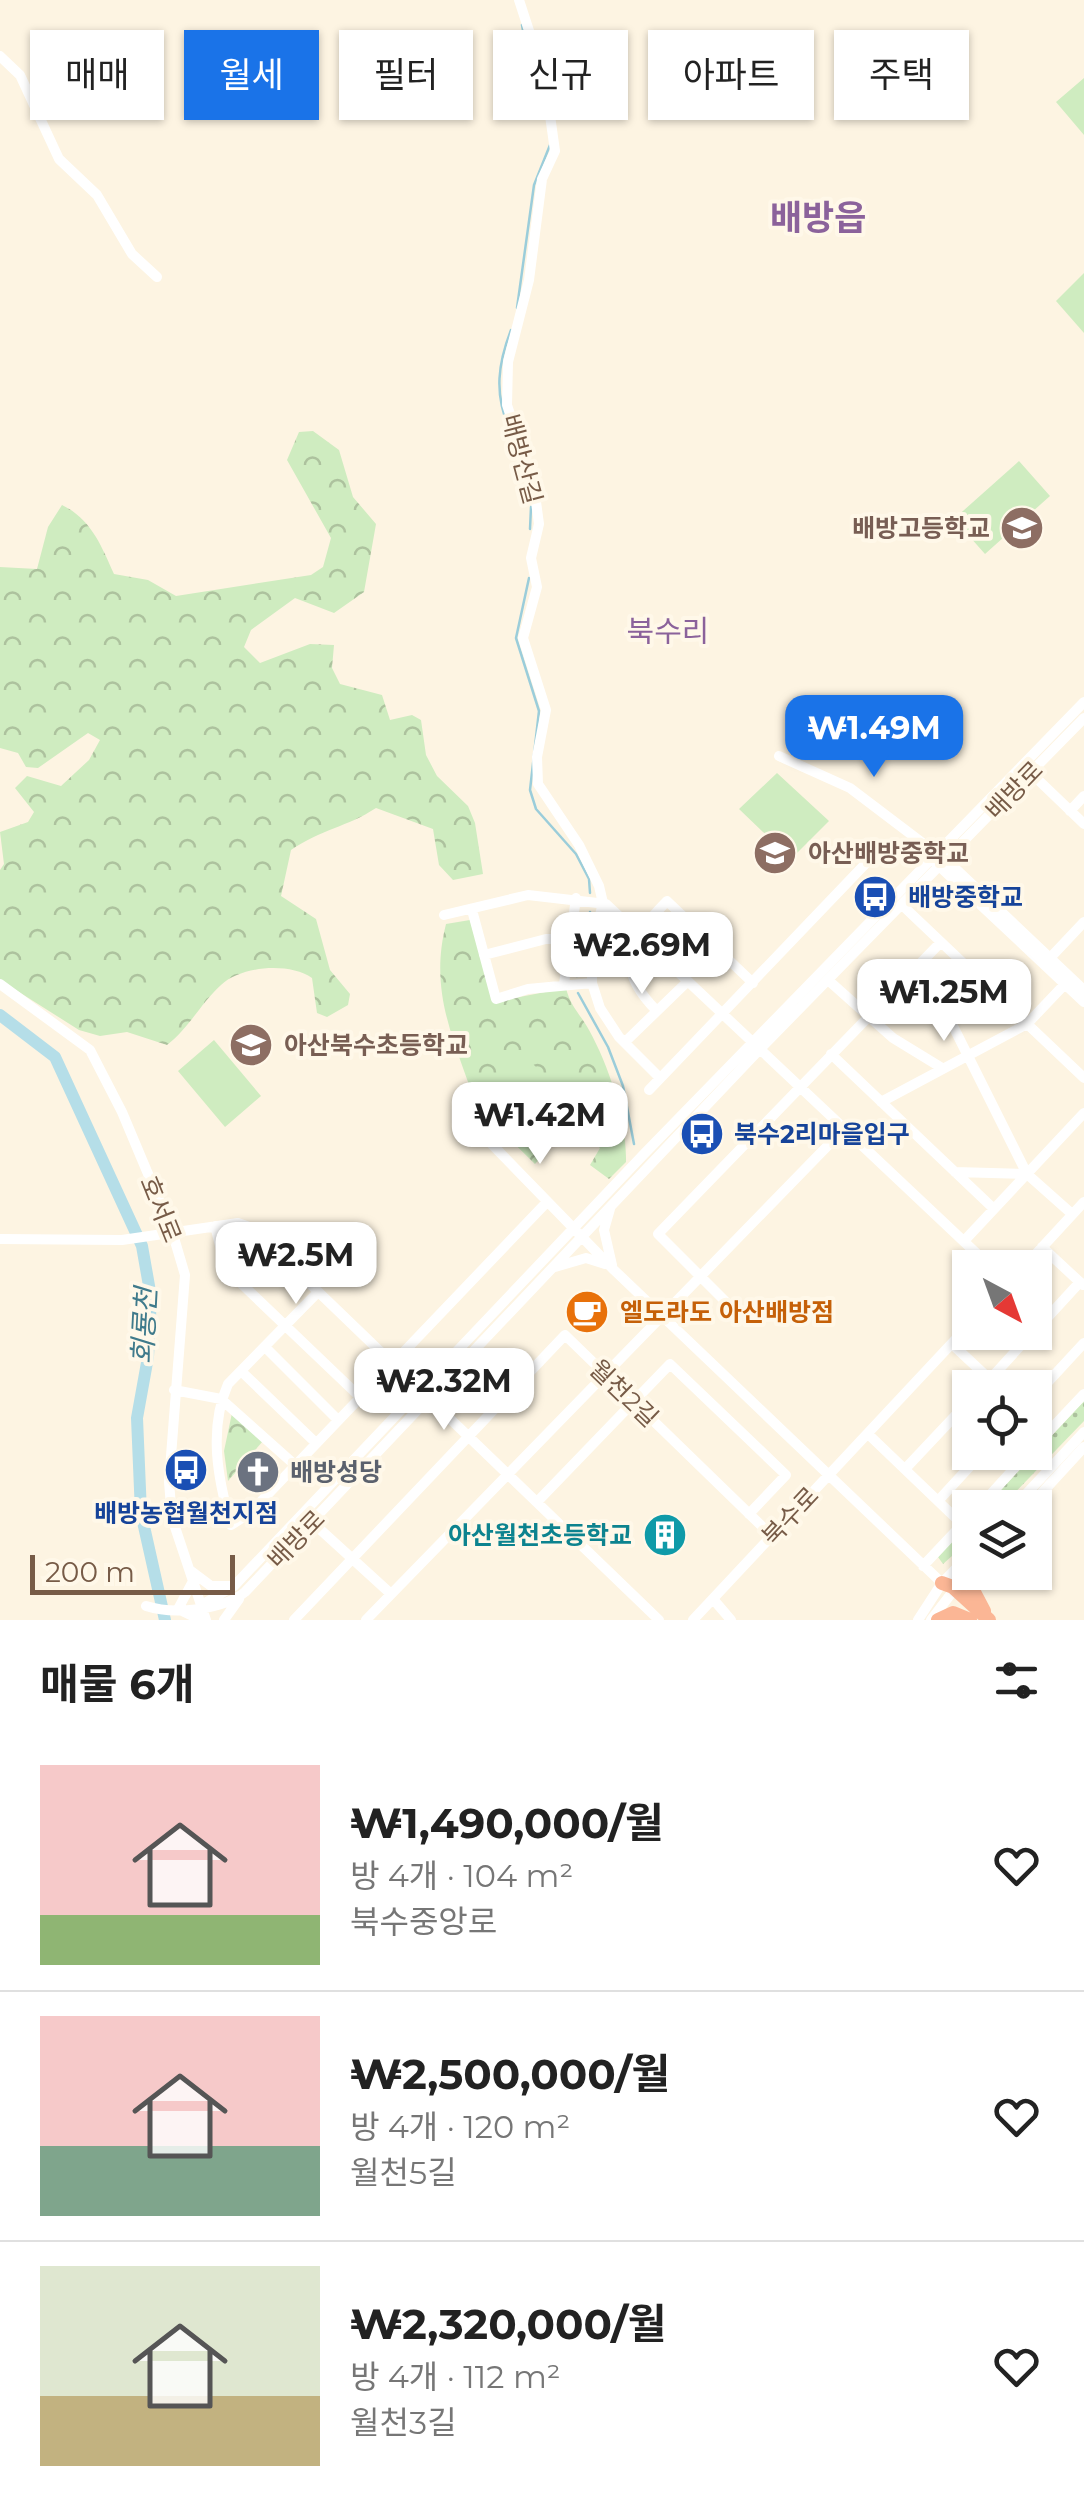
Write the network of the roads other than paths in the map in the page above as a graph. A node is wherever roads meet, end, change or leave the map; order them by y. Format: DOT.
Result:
graph roads {
  1 [pos="519,0"];
  2 [pos="0,56"];
  3 [pos="156,277"];
  4 [pos="1084,702"];
  5 [pos="1084,718"];
  6 [pos="779,756"];
  7 [pos="1030,773"];
  8 [pos="1084,796"];
  9 [pos="1070,811"];
  10 [pos="1084,824"];
  11 [pos="939,858"];
  12 [pos="870,859"];
  13 [pos="576,898"];
  14 [pos="602,902"];
  15 [pos="902,905"];
  16 [pos="472,910"];
  17 [pos="444,915"];
  18 [pos="1084,922"];
  19 [pos="637,932"];
  20 [pos="570,939"];
  21 [pos="941,942"];
  22 [pos="484,955"];
  23 [pos="1050,958"];
  24 [pos="904,979"];
  25 [pos="828,980"];
  26 [pos="688,982"];
  27 [pos="753,982"];
  28 [pos="592,983"];
  29 [pos="0,984"];
  30 [pos="564,984"];
  31 [pos="1065,984"];
  32 [pos="1084,990"];
  33 [pos="1084,1002"];
  34 [pos="657,1011"];
  35 [pos="722,1015"];
  36 [pos="868,1017"];
  37 [pos="1027,1024"];
  38 [pos="625,1042"];
  39 [pos="755,1046"];
  40 [pos="831,1054"];
  41 [pos="968,1055"];
  42 [pos="942,1068"];
  43 [pos="660,1078"];
  44 [pos="1084,1078"];
  45 [pos="799,1088"];
  46 [pos="649,1090"];
  47 [pos="881,1102"];
  48 [pos="1084,1113"];
  49 [pos="844,1129"];
  50 [pos="479,1131"];
  51 [pos="955,1172"];
  52 [pos="1027,1174"];
  53 [pos="613,1202"];
  54 [pos="546,1203"];
  55 [pos="994,1209"];
  56 [pos="1079,1211"];
  57 [pos="216,1226"];
  58 [pos="166,1232"];
  59 [pos="577,1233"];
  60 [pos="0,1239"];
  61 [pos="964,1241"];
  62 [pos="1042,1247"];
  63 [pos="973,1250"];
  64 [pos="1039,1250"];
  65 [pos="614,1270"];
  66 [pos="545,1273"];
  67 [pos="700,1276"];
  68 [pos="1082,1284"];
  69 [pos="318,1292"];
  70 [pos="730,1306"];
  71 [pos="1052,1314"];
  72 [pos="662,1316"];
  73 [pos="286,1324"];
  74 [pos="1084,1343"];
  75 [pos="952,1344"];
  76 [pos="265,1347"];
  77 [pos="958,1350"];
  78 [pos="1019,1350"];
  79 [pos="392,1364"];
  80 [pos="976,1370"];
  81 [pos="1002,1370"];
  82 [pos="241,1371"];
  83 [pos="605,1374"];
  84 [pos="1052,1378"];
  85 [pos="174,1390"];
  86 [pos="425,1394"];
  87 [pos="1084,1394"];
  88 [pos="360,1397"];
  89 [pos="221,1399"];
  90 [pos="634,1402"];
  91 [pos="952,1419"];
  92 [pos="338,1420"];
  93 [pos="1052,1428"];
  94 [pos="1084,1432"];
  95 [pos="868,1434"];
  96 [pos="468,1436"];
  97 [pos="316,1443"];
  98 [pos="1084,1447"];
  99 [pos="295,1465"];
  100 [pos="905,1469"];
  101 [pos="966,1470"];
  102 [pos="1013,1470"];
  103 [pos="508,1474"];
  104 [pos="827,1477"];
  105 [pos="994,1490"];
  106 [pos="1031,1490"];
  107 [pos="1045,1490"];
  108 [pos="938,1501"];
  109 [pos="537,1502"];
  110 [pos="952,1510"];
  111 [pos="749,1514"];
  112 [pos="312,1522"];
  113 [pos="952,1535"];
  114 [pos="772,1536"];
  115 [pos="353,1558"];
  116 [pos="186,1566"];
  117 [pos="923,1566"];
  118 [pos="952,1582"];
  119 [pos="952,1585"];
  120 [pos="240,1588"];
  121 [pos="948,1588"];
  122 [pos="974,1590"];
  123 [pos="392,1594"];
  124 [pos="713,1599"];
  125 [pos="146,1606"];
  126 [pos="188,1606"];
  127 [pos="204,1620"];
  128 [pos="224,1620"];
  129 [pos="294,1620"];
  130 [pos="366,1620"];
  131 [pos="659,1620"];
  132 [pos="692,1620"];
  133 [pos="731,1620"];
  134 [pos="918,1620"];
  135 [pos="934,1620"];
  136 [pos="973,1620"];
  137 [pos="989,1620"];
  1 -- 14 [label="street, 배방산길"];
  2 -- 3 [label="street"];
  4 -- 11 [label="street, 배방로"];
  5 -- 7 [label="street, 배방로"];
  6 -- 11 [label="street"];
  7 -- 9 [label="street"];
  7 -- 11 [label="street, 배방로"];
  8 -- 9 [label="street"];
  9 -- 10 [label="street"];
  11 -- 15 [label="street, 배방로"];
  11 -- 23 [label="street"];
  11 -- 31 [label="street"];
  11 -- 39 [label="street, 배방로"];
  12 -- 27 [label="street"];
  13 -- 14 [label="street"];
  13 -- 16 [label="street"];
  13 -- 20 [label="street"];
  14 -- 19 [label="street"];
  14 -- 28 [label="street"];
  15 -- 21 [label="street"];
  15 -- 25 [label="street, 배방로"];
  16 -- 17 [label="street"];
  16 -- 22 [label="street"];
  18 -- 23 [label="street"];
  19 -- 26 [label="street"];
  19 -- 27 [label="street"];
  19 -- 34 [label="street"];
  20 -- 22 [label="street"];
  20 -- 30 [label="street"];
  21 -- 24 [label="street"];
  21 -- 37 [label="street"];
  22 -- 30 [label="street"];
  23 -- 32 [label="street"];
  24 -- 36 [label="street"];
  24 -- 41 [label="street"];
  25 -- 36 [label="street"];
  25 -- 39 [label="street, 배방로"];
  26 -- 34 [label="street"];
  26 -- 35 [label="street"];
  27 -- 35 [label="street"];
  28 -- 30 [label="street"];
  28 -- 38 [label="street"];
  29 -- 58 [label="street, 호서로"];
  31 -- 33 [label="street"];
  31 -- 37 [label="street"];
  34 -- 38 [label="street"];
  35 -- 39 [label="street"];
  35 -- 43 [label="street"];
  36 -- 40 [label="street"];
  36 -- 42 [label="street"];
  37 -- 41 [label="street"];
  37 -- 44 [label="street"];
  38 -- 43 [label="street"];
  39 -- 45 [label="street"];
  39 -- 53 [label="street, 배방로"];
  39 -- 59 [label="street, 배방로"];
  40 -- 45 [label="street"];
  40 -- 47 [label="street"];
  41 -- 42 [label="street"];
  41 -- 52 [label="street"];
  42 -- 47 [label="street"];
  43 -- 46 [label="street"];
  45 -- 49 [label="street"];
  45 -- 67 [label="street"];
  47 -- 51 [label="street"];
  48 -- 52 [label="street"];
  49 -- 61 [label="street"];
  49 -- 67 [label="street"];
  50 -- 54 [label="street"];
  51 -- 52 [label="street"];
  51 -- 55 [label="street"];
  52 -- 55 [label="street"];
  52 -- 56 [label="street"];
  53 -- 59 [label="street, 배방로"];
  53 -- 65 [label="street"];
  54 -- 59 [label="street"];
  54 -- 79 [label="street"];
  55 -- 61 [label="street"];
  56 -- 62 [label="street"];
  57 -- 58 [label="street"];
  57 -- 69 [label="street"];
  57 -- 73 [label="street"];
  58 -- 60 [label="street"];
  58 -- 85 [label="street, 호서로"];
  59 -- 65 [label="street"];
  59 -- 66 [label="street, 배방로"];
  59 -- 86 [label="street, 배방로"];
  61 -- 63 [label="street"];
  62 -- 64 [label="street"];
  62 -- 68 [label="street"];
  65 -- 66 [label="street"];
  65 -- 72 [label="street"];
  66 -- 86 [label="street, 배방로"];
  67 -- 70 [label="street"];
  67 -- 72 [label="street"];
  68 -- 71 [label="street"];
  69 -- 73 [label="street"];
  69 -- 79 [label="street"];
  72 -- 83 [label="street"];
  72 -- 104 [label="street"];
  73 -- 76 [label="street"];
  73 -- 88 [label="street"];
  74 -- 84 [label="street"];
  75 -- 95 [label="street, 북수로"];
  76 -- 82 [label="street"];
  76 -- 92 [label="street"];
  77 -- 80 [label="street"];
  78 -- 81 [label="street"];
  79 -- 86 [label="street"];
  79 -- 88 [label="street"];
  82 -- 89 [label="street"];
  82 -- 97 [label="street"];
  83 -- 90 [label="street, 월천2길"];
  83 -- 96 [label="street, 월천2길"];
  83 -- 103 [label="street"];
  85 -- 89 [label="street"];
  85 -- 116 [label="street, 호서로"];
  86 -- 96 [label="street"];
  86 -- 112 [label="street, 배방로"];
  86 -- 120 [label="street, 배방로"];
  87 -- 93 [label="street"];
  88 -- 92 [label="street"];
  89 -- 99 [label="street"];
  89 -- 99 [label="street"];
  90 -- 109 [label="street"];
  90 -- 111 [label="street, 월천2길"];
  90 -- 111 [label="street"];
  91 -- 100 [label="street"];
  92 -- 97 [label="street"];
  94 -- 106 [label="street"];
  95 -- 100 [label="street"];
  95 -- 104 [label="street, 북수로"];
  96 -- 103 [label="street"];
  96 -- 115 [label="street, 월천2길"];
  97 -- 99 [label="street"];
  98 -- 107 [label="street"];
  100 -- 108 [label="street"];
  101 -- 108 [label="street"];
  102 -- 105 [label="street"];
  103 -- 109 [label="street"];
  103 -- 123 [label="street"];
  104 -- 114 [label="street, 북수로"];
  104 -- 117 [label="street"];
  108 -- 110 [label="street"];
  109 -- 131 [label="street"];
  111 -- 114 [label="street, 월천2길"];
  112 -- 115 [label="street"];
  112 -- 120 [label="street, 배방로"];
  113 -- 117 [label="street"];
  114 -- 124 [label="street, 북수로"];
  115 -- 123 [label="street"];
  115 -- 129 [label="street, 월천2길"];
  116 -- 120 [label="street"];
  116 -- 126 [label="street, 호서로"];
  117 -- 121 [label="street"];
  118 -- 121 [label="street"];
  119 -- 121 [label="street"];
  120 -- 126 [label="street, 배방로"];
  120 -- 128 [label="street"];
  121 -- 134 [label="street"];
  121 -- 135 [label="street"];
  121 -- 136 [label="highway"];
  121 -- 137 [label="highway"];
  122 -- 137 [label="highway"];
  123 -- 130 [label="street"];
  124 -- 132 [label="street, 북수로"];
  124 -- 133 [label="street"];
  125 -- 126 [label="street"];
  126 -- 127 [label="street, 호서로"];
  135 -- 136 [label="highway"];
}
